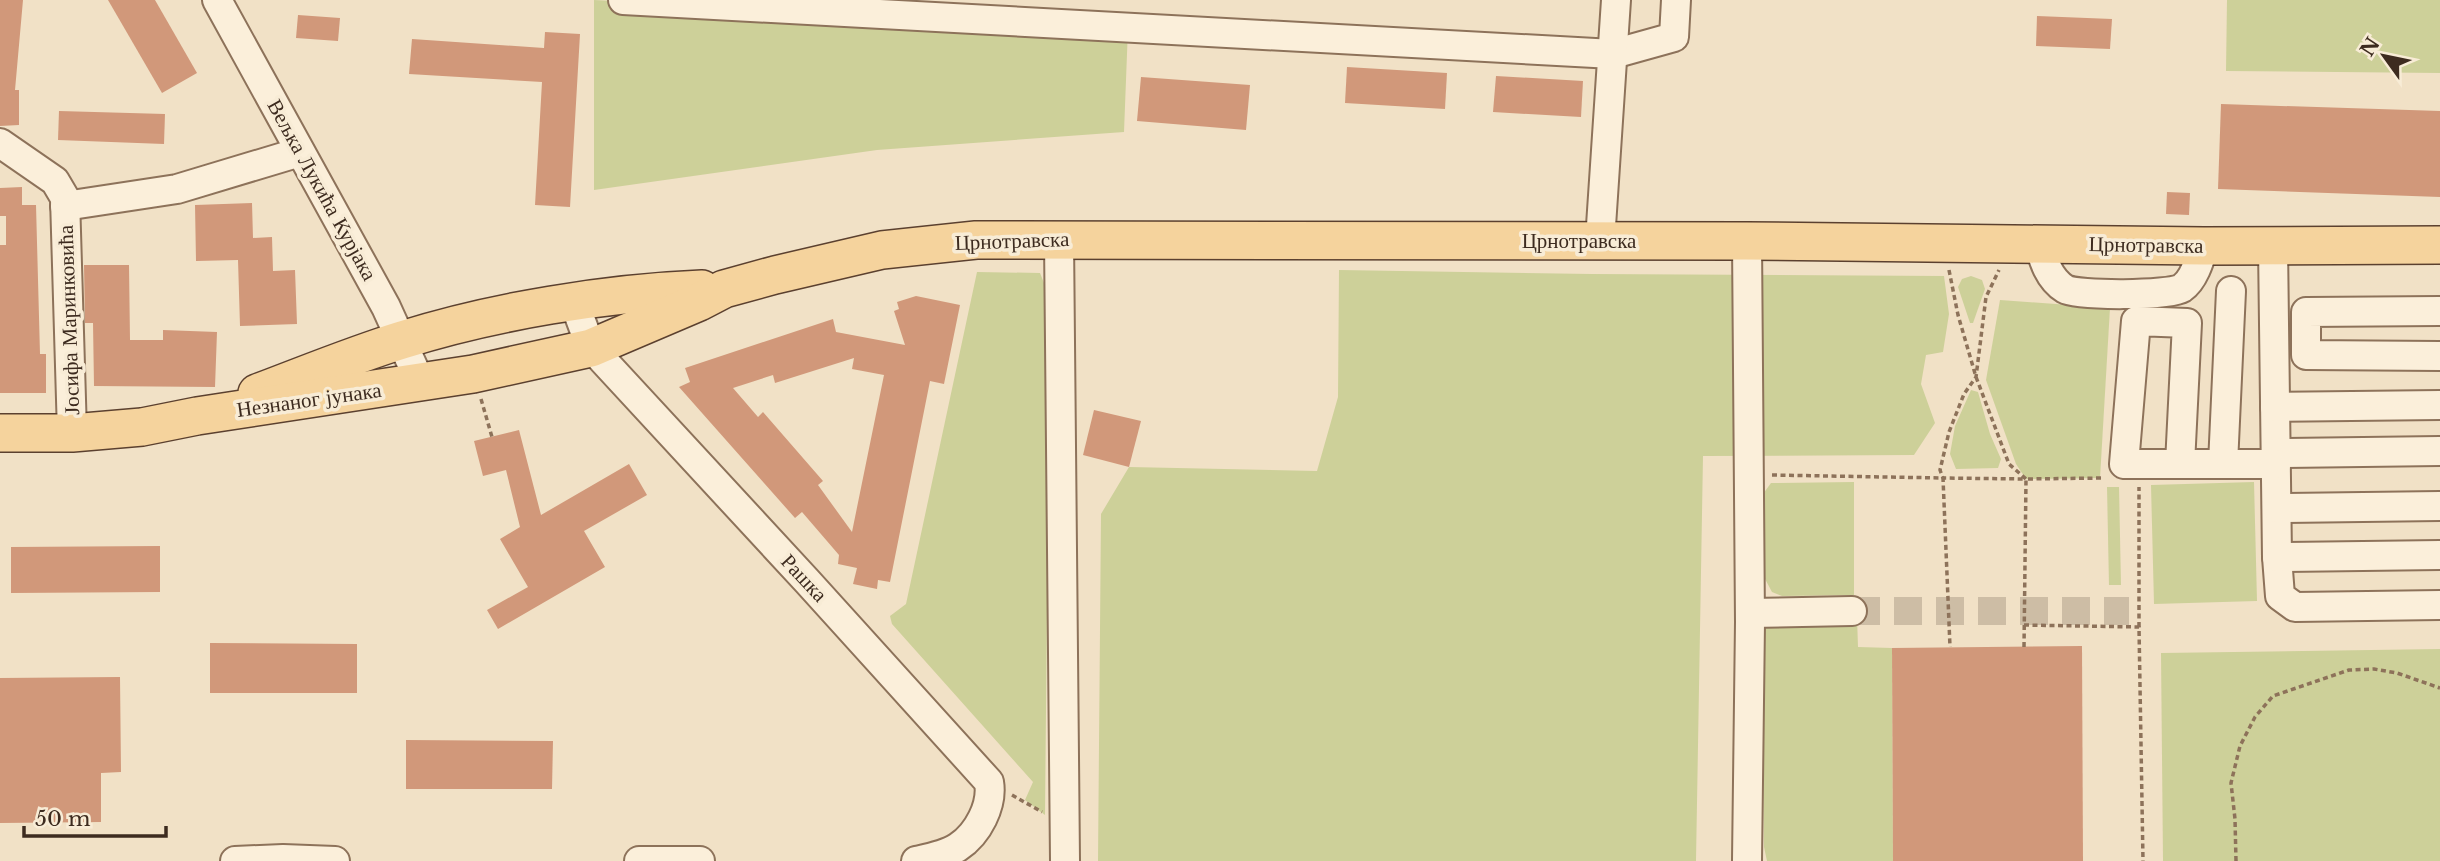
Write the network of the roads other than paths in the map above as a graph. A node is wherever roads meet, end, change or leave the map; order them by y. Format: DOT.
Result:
graph roads {
  1 [pos="217,0"];
  2 [pos="624,0"];
  3 [pos="1616,0"];
  4 [pos="1676,0"];
  5 [pos="927,9"];
  6 [pos="1613,54"];
  7 [pos="0,143"];
  8 [pos="300,152"];
  9 [pos="65,206"];
  10 [pos="1059,239"];
  11 [pos="1600,241"];
  12 [pos="1747,241"];
  13 [pos="2039,243"];
  14 [pos="2440,245"];
  15 [pos="2204,246"];
  16 [pos="2273,246"];
  17 [pos="724,289"];
  18 [pos="2231,291"];
  19 [pos="574,302"];
  20 [pos="2440,311"];
  21 [pos="402,340"];
  22 [pos="591,348"];
  23 [pos="2440,356"];
  24 [pos="421,384"];
  25 [pos="2440,405"];
  26 [pos="2275,407"];
  27 [pos="197,416"];
  28 [pos="0,433"];
  29 [pos="72,433"];
  30 [pos="2440,451"];
  31 [pos="2276,458"];
  32 [pos="2180,464"];
  33 [pos="2223,464"];
  34 [pos="2440,506"];
  35 [pos="2277,508"];
  36 [pos="2440,555"];
  37 [pos="2277,557"];
  38 [pos="2440,605"];
  39 [pos="1852,611"];
  40 [pos="1750,612"];
  41 [pos="235,861"];
  42 [pos="335,861"];
  43 [pos="639,861"];
  44 [pos="700,861"];
  45 [pos="916,861"];
  46 [pos="1065,861"];
  47 [pos="1747,861"];
  1 -- 8 [label="street, Вељка Лукића Курјака"];
  2 -- 5 [label="street"];
  3 -- 6 [label="street"];
  4 -- 6 [label="street"];
  5 -- 6 [label="street"];
  6 -- 11 [label="street"];
  7 -- 9 [label="street"];
  8 -- 9 [label="street"];
  8 -- 21 [label="street, Вељка Лукића Курјака"];
  9 -- 29 [label="street, Јосифа Маринковића"];
  10 -- 11 [label="main road, Црнотравска"];
  10 -- 17 [label="main road, Црнотравска"];
  10 -- 46 [label="street"];
  11 -- 12 [label="main road, Црнотравска"];
  12 -- 13 [label="main road, Црнотравска"];
  12 -- 40 [label="street"];
  13 -- 15 [label="main road, Црнотравска"];
  13 -- 15 [label="street"];
  14 -- 16 [label="main road, Црнотравска"];
  15 -- 16 [label="main road, Црнотравска"];
  16 -- 26 [label="street"];
  17 -- 19 [label="main road, Црнотравска"];
  17 -- 22 [label="main road, Црнотравска"];
  18 -- 33 [label="street"];
  19 -- 21 [label="main road, Црнотравска"];
  19 -- 22 [label="street, Рашка"];
  20 -- 23 [label="street"];
  21 -- 24 [label="street, Вељка Лукића Курјака"];
  21 -- 27 [label="main road, Незнаног јунака"];
  22 -- 24 [label="main road, Црнотравска"];
  22 -- 45 [label="street, Рашка"];
  24 -- 27 [label="main road, Незнаног јунака"];
  25 -- 26 [label="street"];
  26 -- 31 [label="street"];
  27 -- 29 [label="main road, Незнаног јунака"];
  28 -- 29 [label="main road, Незнаног јунака"];
  30 -- 31 [label="street"];
  31 -- 33 [label="street"];
  31 -- 35 [label="street"];
  32 -- 32 [label="street"];
  32 -- 33 [label="street"];
  34 -- 35 [label="street"];
  35 -- 37 [label="street"];
  36 -- 37 [label="street"];
  37 -- 38 [label="street"];
  39 -- 40 [label="street"];
  40 -- 47 [label="street"];
  41 -- 42 [label="street"];
  43 -- 44 [label="street"];
}
